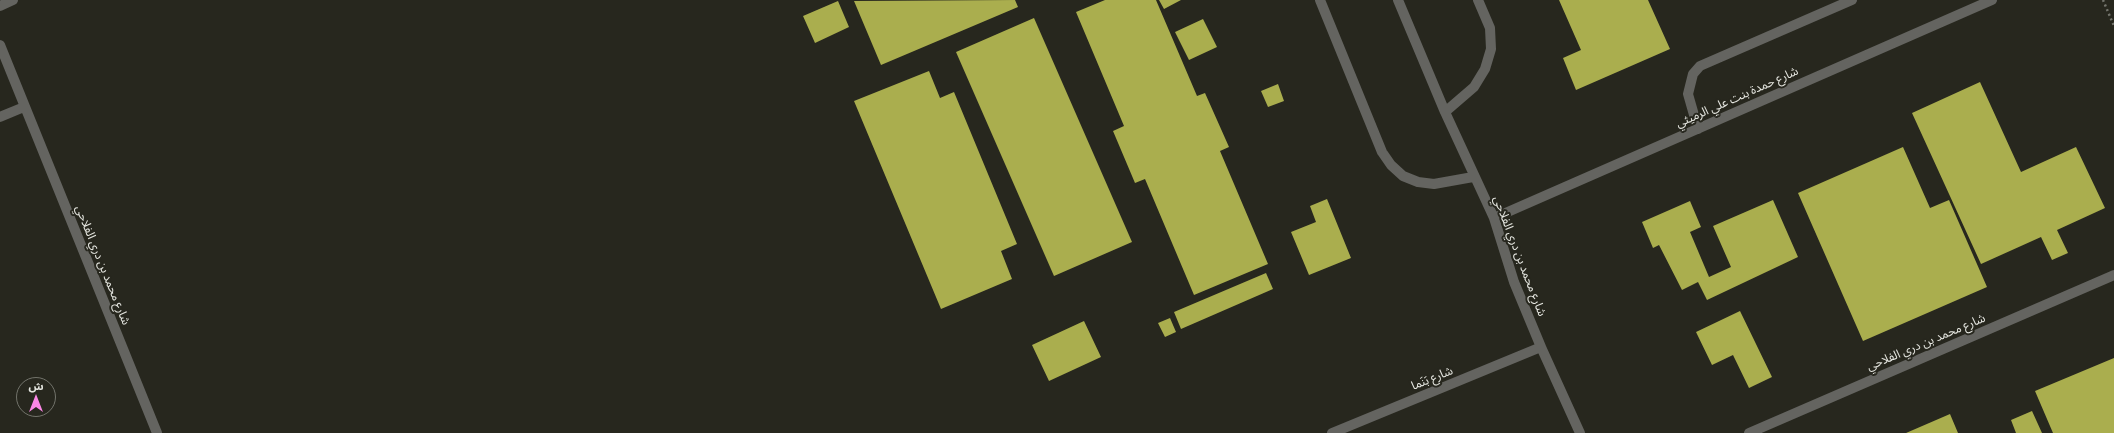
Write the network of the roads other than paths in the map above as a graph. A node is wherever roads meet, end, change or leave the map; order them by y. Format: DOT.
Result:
graph roads {
  1 [pos="14,0"];
  2 [pos="1320,0"];
  3 [pos="1398,0"];
  4 [pos="1478,0"];
  5 [pos="1852,0"];
  6 [pos="1992,0"];
  7 [pos="0,6"];
  8 [pos="0,45"];
  9 [pos="24,107"];
  10 [pos="1445,112"];
  11 [pos="0,117"];
  12 [pos="1698,129"];
  13 [pos="1474,177"];
  14 [pos="1494,218"];
  15 [pos="2114,275"];
  16 [pos="1541,347"];
  17 [pos="154,432"];
  18 [pos="1332,433"];
  19 [pos="1580,433"];
  20 [pos="1749,433"];
  1 -- 7 [label="street"];
  2 -- 13 [label="street"];
  3 -- 10 [label="street, شارع محمد بن دري الفلاحي"];
  4 -- 10 [label="street"];
  5 -- 12 [label="street"];
  6 -- 12 [label="street, شارع حمدة بنت علي الرميثي"];
  8 -- 9 [label="street, شارع محمد بن دري الفلاحي"];
  9 -- 11 [label="street"];
  9 -- 17 [label="street, شارع محمد بن دري الفلاحي"];
  10 -- 13 [label="street, شارع محمد بن دري الفلاحي"];
  12 -- 14 [label="street, شارع حمدة بنت علي الرميثي"];
  13 -- 14 [label="street, شارع محمد بن دري الفلاحي"];
  14 -- 16 [label="street, شارع محمد بن دري الفلاحي"];
  15 -- 20 [label="street, شارع محمد بن دري الفلاحي"];
  16 -- 18 [label="street, شارع بَنَما"];
  16 -- 19 [label="street, شارع محمد بن دري الفلاحي"];
}
